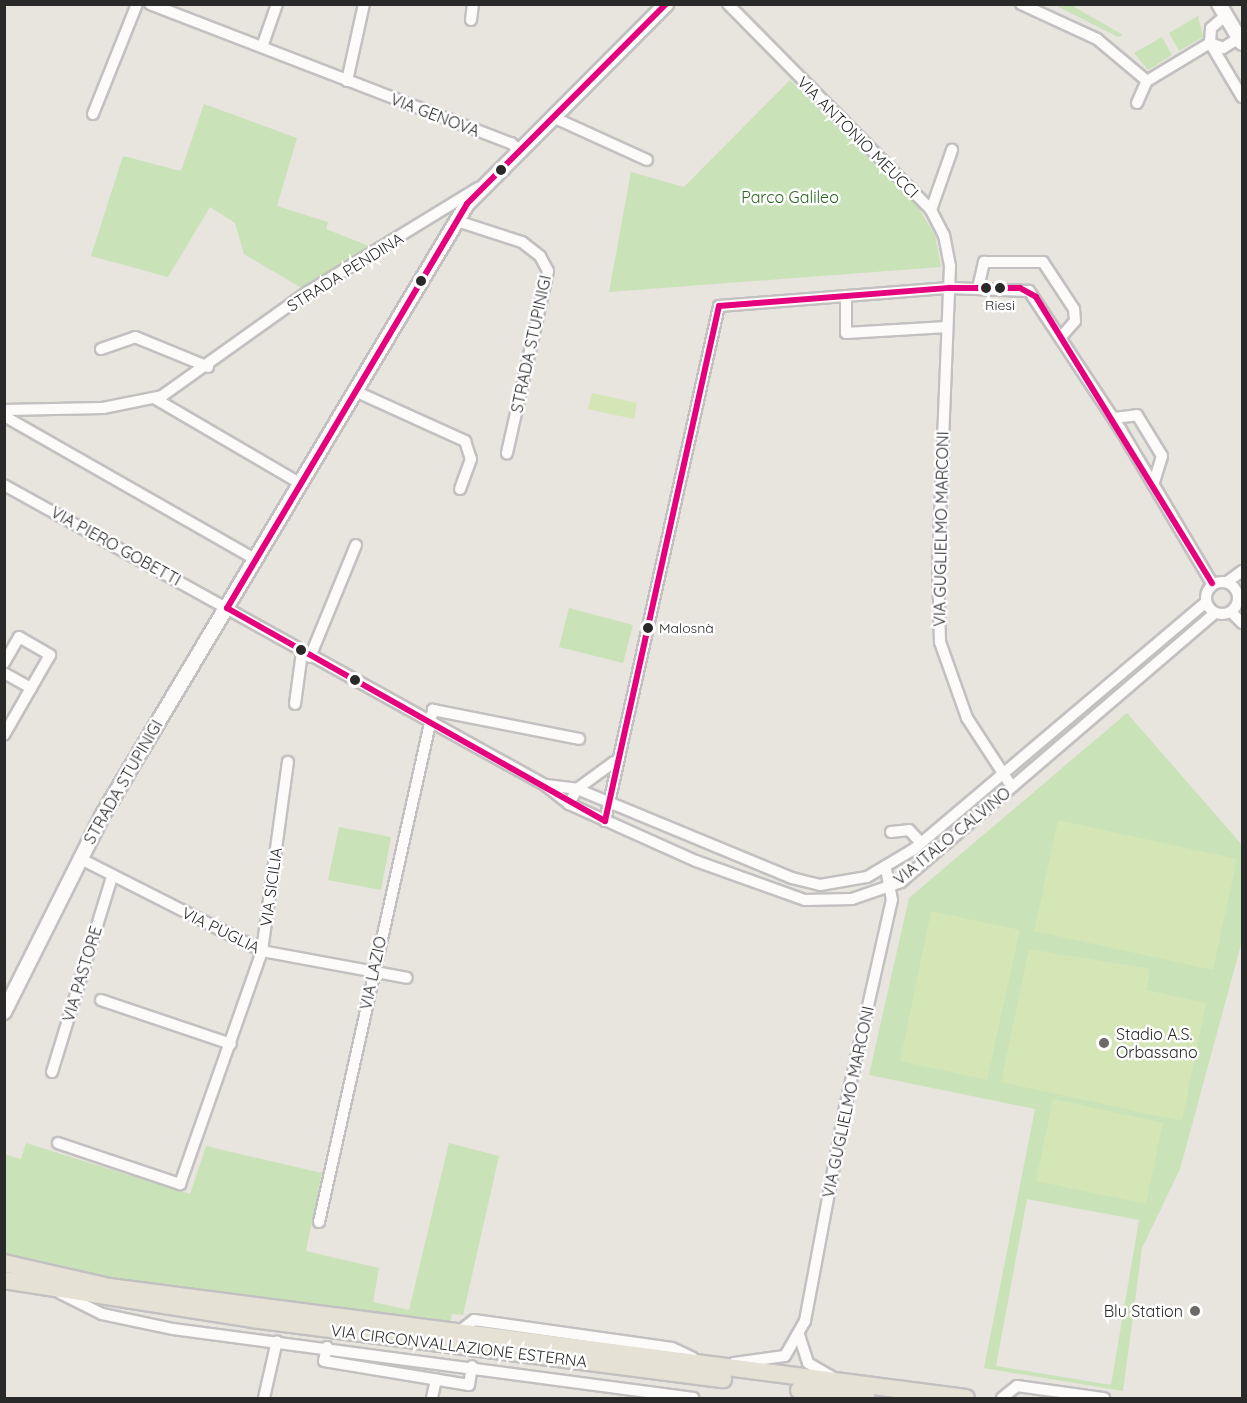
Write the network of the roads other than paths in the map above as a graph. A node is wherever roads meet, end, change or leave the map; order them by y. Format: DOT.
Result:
graph roads {
  1 [pos="137,4"];
  2 [pos="150,4"];
  3 [pos="278,4"];
  4 [pos="364,4"];
  5 [pos="473,4"];
  6 [pos="666,4"];
  7 [pos="728,4"];
  8 [pos="1021,4"];
  9 [pos="1222,10"];
  10 [pos="471,20"];
  11 [pos="1241,41"];
  12 [pos="1210,44"];
  13 [pos="262,47"];
  14 [pos="347,81"];
  15 [pos="1148,81"];
  16 [pos="1242,97"];
  17 [pos="1137,103"];
  18 [pos="93,114"];
  19 [pos="555,118"];
  20 [pos="952,150"];
  21 [pos="521,152"];
  22 [pos="647,160"];
  23 [pos="486,183"];
  24 [pos="931,210"];
  25 [pos="456,221"];
  26 [pos="950,288"];
  27 [pos="978,288"];
  28 [pos="846,296"];
  29 [pos="947,327"];
  30 [pos="1062,336"];
  31 [pos="101,349"];
  32 [pos="208,367"];
  33 [pos="357,392"];
  34 [pos="154,398"];
  35 [pos="4,410"];
  36 [pos="4,416"];
  37 [pos="1114,418"];
  38 [pos="507,453"];
  39 [pos="4,484"];
  40 [pos="301,484"];
  41 [pos="1152,485"];
  42 [pos="460,489"];
  43 [pos="356,545"];
  44 [pos="256,560"];
  45 [pos="1242,571"];
  46 [pos="1227,582"];
  47 [pos="1212,584"];
  48 [pos="1240,593"];
  49 [pos="1206,602"];
  50 [pos="227,608"];
  51 [pos="1231,612"];
  52 [pos="1215,613"];
  53 [pos="1242,623"];
  54 [pos="306,655"];
  55 [pos="4,663"];
  56 [pos="4,674"];
  57 [pos="31,688"];
  58 [pos="295,704"];
  59 [pos="427,723"];
  60 [pos="4,735"];
  61 [pos="579,739"];
  62 [pos="288,762"];
  63 [pos="614,762"];
  64 [pos="1002,774"];
  65 [pos="545,785"];
  66 [pos="1012,787"];
  67 [pos="577,789"];
  68 [pos="570,804"];
  69 [pos="611,804"];
  70 [pos="605,820"];
  71 [pos="891,832"];
  72 [pos="921,843"];
  73 [pos="79,858"];
  74 [pos="886,870"];
  75 [pos="112,877"];
  76 [pos="893,886"];
  77 [pos="262,951"];
  78 [pos="374,972"];
  79 [pos="407,978"];
  80 [pos="8,998"];
  81 [pos="101,1000"];
  82 [pos="4,1012"];
  83 [pos="231,1044"];
  84 [pos="52,1072"];
  85 [pos="58,1143"];
  86 [pos="319,1222"];
  87 [pos="4,1263"];
  88 [pos="4,1280"];
  89 [pos="52,1289"];
  90 [pos="799,1335"];
  91 [pos="277,1341"];
  92 [pos="327,1347"];
  93 [pos="775,1360"];
  94 [pos="472,1366"];
  95 [pos="708,1366"];
  96 [pos="436,1379"];
  97 [pos="845,1384"];
  98 [pos="264,1398"];
  99 [pos="432,1398"];
  100 [pos="693,1398"];
  101 [pos="867,1398"];
  102 [pos="966,1398"];
  103 [pos="1002,1398"];
  104 [pos="1104,1398"];
  1 -- 18 [label="street"];
  2 -- 13 [label="street, VIA GENOVA"];
  3 -- 13 [label="street"];
  4 -- 14 [label="street"];
  5 -- 10 [label="street"];
  6 -- 19 [label="street, STRADA STUPINIGI"];
  7 -- 24 [label="street, VIA ANTONIO MEUCCI"];
  8 -- 15 [label="street"];
  9 -- 11 [label="street"];
  9 -- 12 [label="street"];
  11 -- 12 [label="street"];
  12 -- 15 [label="street"];
  12 -- 16 [label="street"];
  13 -- 14 [label="street, VIA GENOVA"];
  14 -- 21 [label="street, VIA GENOVA"];
  15 -- 17 [label="street"];
  19 -- 21 [label="street, STRADA STUPINIGI"];
  19 -- 22 [label="street"];
  20 -- 24 [label="street"];
  21 -- 23 [label="street, STRADA STUPINIGI"];
  23 -- 25 [label="street, STRADA STUPINIGI"];
  23 -- 32 [label="street, STRADA PENDINA"];
  24 -- 26 [label="street, VIA ANTONIO MEUCCI"];
  25 -- 33 [label="street, STRADA STUPINIGI"];
  25 -- 38 [label="street, STRADA STUPINIGI"];
  26 -- 27 [label="street"];
  26 -- 28 [label="street"];
  26 -- 29 [label="street, VIA GUGLIELMO MARCONI"];
  27 -- 30 [label="street"];
  27 -- 30 [label="street"];
  28 -- 29 [label="street"];
  28 -- 63 [label="street"];
  29 -- 64 [label="street, VIA GUGLIELMO MARCONI"];
  30 -- 37 [label="street"];
  31 -- 32 [label="street"];
  32 -- 34 [label="street, STRADA PENDINA"];
  33 -- 40 [label="street, STRADA STUPINIGI"];
  33 -- 42 [label="street"];
  34 -- 35 [label="street, STRADA PENDINA"];
  34 -- 40 [label="street"];
  36 -- 44 [label="street"];
  37 -- 41 [label="street"];
  37 -- 41 [label="street"];
  39 -- 50 [label="street, VIA PIERO GOBETTI"];
  40 -- 44 [label="street, STRADA STUPINIGI"];
  41 -- 47 [label="street"];
  43 -- 54 [label="street"];
  44 -- 50 [label="street, STRADA STUPINIGI"];
  45 -- 46 [label="street"];
  46 -- 47 [label="street"];
  46 -- 48 [label="street"];
  47 -- 49 [label="street"];
  48 -- 51 [label="street"];
  49 -- 52 [label="street"];
  49 -- 64 [label="street, VIA ITALO CALVINO"];
  50 -- 54 [label="street, VIA ITALO CALVINO"];
  50 -- 73 [label="street, STRADA STUPINIGI"];
  51 -- 52 [label="street"];
  51 -- 53 [label="street"];
  52 -- 66 [label="street, VIA ITALO CALVINO"];
  54 -- 58 [label="street"];
  54 -- 59 [label="street, VIA ITALO CALVINO"];
  55 -- 57 [label="street"];
  56 -- 57 [label="street"];
  57 -- 60 [label="street"];
  59 -- 61 [label="street"];
  59 -- 65 [label="street, VIA ITALO CALVINO"];
  59 -- 78 [label="street, VIA LAZIO"];
  62 -- 77 [label="street, VIA SICILIA"];
  63 -- 67 [label="street"];
  63 -- 69 [label="street"];
  64 -- 66 [label="street, VIA GUGLIELMO MARCONI"];
  64 -- 72 [label="street, VIA ITALO CALVINO"];
  65 -- 67 [label="street, VIA ITALO CALVINO"];
  65 -- 68 [label="street, VIA ITALO CALVINO"];
  66 -- 76 [label="street, VIA ITALO CALVINO"];
  67 -- 68 [label="street"];
  67 -- 69 [label="street, VIA ITALO CALVINO"];
  68 -- 70 [label="street, VIA ITALO CALVINO"];
  69 -- 70 [label="street"];
  69 -- 74 [label="street, VIA ITALO CALVINO"];
  70 -- 76 [label="street, VIA ITALO CALVINO"];
  71 -- 72 [label="street, VIA ITALO CALVINO"];
  72 -- 74 [label="street, VIA ITALO CALVINO"];
  73 -- 75 [label="street, VIA PUGLIA"];
  73 -- 80 [label="street, STRADA STUPINIGI"];
  74 -- 76 [label="street"];
  75 -- 77 [label="street, VIA PUGLIA"];
  75 -- 84 [label="street, VIA PASTORE"];
  76 -- 90 [label="street, VIA GUGLIELMO MARCONI"];
  77 -- 78 [label="street, VIA PUGLIA"];
  77 -- 83 [label="street, VIA SICILIA"];
  78 -- 79 [label="street, VIA PUGLIA"];
  78 -- 86 [label="street, VIA LAZIO"];
  80 -- 82 [label="street, STRADA STUPINIGI"];
  81 -- 83 [label="street"];
  83 -- 85 [label="street, VIA SICILIA"];
  87 -- 95 [label="main road, VIA CIRCONVALLAZIONE ESTERNA"];
  88 -- 89 [label="main road, VIA CIRCONVALLAZIONE ESTERNA"];
  89 -- 91 [label="street, VIA CIRCONVALLAZIONE ESTERNA"];
  89 -- 101 [label="main road, VIA CIRCONVALLAZIONE ESTERNA"];
  90 -- 93 [label="street, VIA GUGLIELMO MARCONI"];
  90 -- 97 [label="street"];
  91 -- 92 [label="street, VIA CIRCONVALLAZIONE ESTERNA"];
  91 -- 98 [label="street"];
  92 -- 94 [label="street, VIA CIRCONVALLAZIONE ESTERNA"];
  92 -- 96 [label="street, VIA CIRCONVALLAZIONE ESTERNA"];
  93 -- 95 [label="street, VIA CIRCONVALLAZIONE ESTERNA"];
  94 -- 96 [label="street, VIA CIRCONVALLAZIONE ESTERNA"];
  94 -- 100 [label="street, VIA CIRCONVALLAZIONE ESTERNA"];
  95 -- 97 [label="main road, VIA CIRCONVALLAZIONE ESTERNA"];
  96 -- 99 [label="street"];
  97 -- 102 [label="main road, VIA CIRCONVALLAZIONE ESTERNA"];
  103 -- 104 [label="street"];
}
